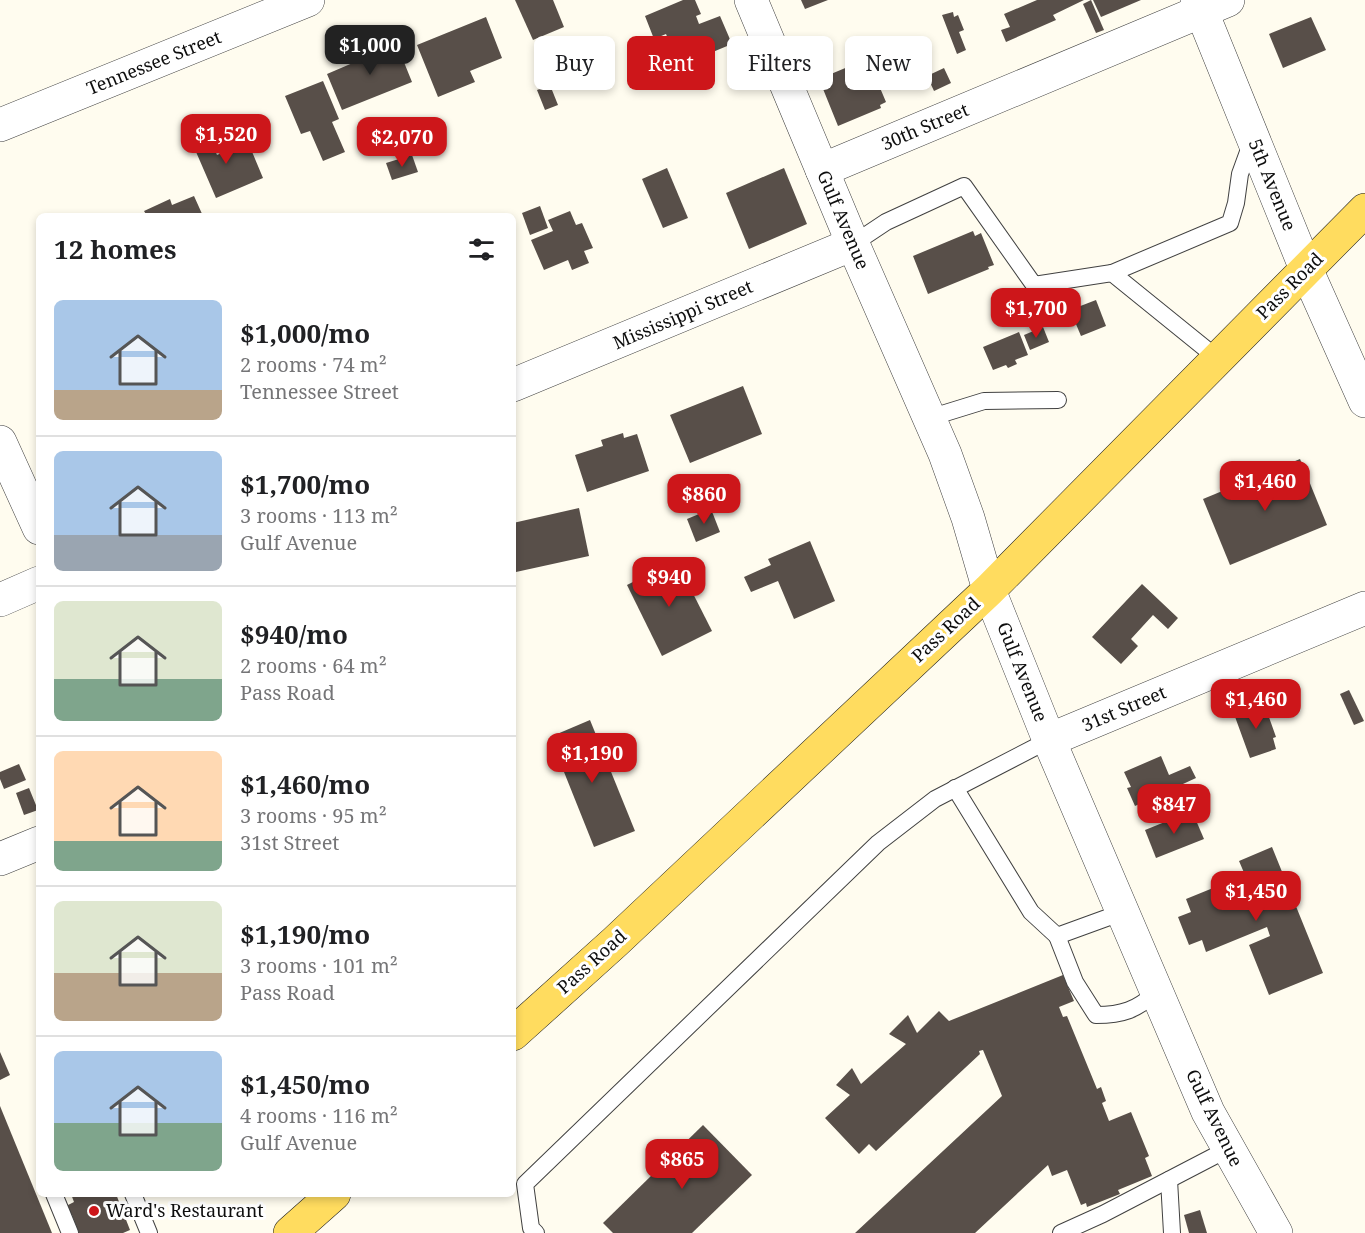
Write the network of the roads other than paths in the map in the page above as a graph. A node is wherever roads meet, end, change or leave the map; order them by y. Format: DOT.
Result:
graph roads {
  1 [pos="308,0"];
  2 [pos="751,0"];
  3 [pos="1209,4"];
  4 [pos="0,125"];
  5 [pos="1253,137"];
  6 [pos="822,170"];
  7 [pos="1365,210"];
  8 [pos="853,244"];
  9 [pos="1306,269"];
  10 [pos="1112,273"];
  11 [pos="1217,358"];
  12 [pos="516,385"];
  13 [pos="1058,400"];
  14 [pos="1365,401"];
  15 [pos="929,418"];
  16 [pos="0,442"];
  17 [pos="36,521"];
  18 [pos="36,584"];
  19 [pos="989,590"];
  20 [pos="0,600"];
  21 [pos="1365,608"];
  22 [pos="1049,740"];
  23 [pos="955,788"];
  24 [pos="36,844"];
  25 [pos="0,859"];
  26 [pos="1123,912"];
  27 [pos="1057,936"];
  28 [pos="1157,992"];
  29 [pos="516,1031"];
  30 [pos="1228,1149"];
  31 [pos="1169,1180"];
  32 [pos="55,1197"];
  33 [pos="134,1197"];
  34 [pos="326,1197"];
  35 [pos="70,1233"];
  36 [pos="149,1233"];
  37 [pos="290,1233"];
  38 [pos="536,1233"];
  39 [pos="1061,1233"];
  40 [pos="1172,1233"];
  41 [pos="1276,1233"];
  1 -- 4 [label="street, Tennessee Street"];
  2 -- 6 [label="street, Gulf Avenue"];
  3 -- 5 [label="street, 5th Avenue"];
  3 -- 6 [label="street, 30th Street"];
  5 -- 9 [label="street, 5th Avenue"];
  5 -- 10 [label="lane"];
  6 -- 8 [label="street, Gulf Avenue"];
  7 -- 9 [label="main road, Pass Road"];
  8 -- 10 [label="lane"];
  8 -- 12 [label="street, Mississippi Street"];
  8 -- 15 [label="street, Gulf Avenue"];
  9 -- 11 [label="main road, Pass Road"];
  9 -- 14 [label="street, 5th Avenue"];
  10 -- 11 [label="lane"];
  11 -- 19 [label="main road, Pass Road"];
  13 -- 15 [label="lane"];
  15 -- 19 [label="street, Gulf Avenue"];
  16 -- 17 [label="street"];
  18 -- 20 [label="street"];
  19 -- 22 [label="street, Gulf Avenue"];
  19 -- 29 [label="main road, Pass Road"];
  21 -- 22 [label="street, 31st Street"];
  22 -- 23 [label="lane"];
  22 -- 26 [label="street, Gulf Avenue"];
  23 -- 27 [label="lane"];
  23 -- 38 [label="lane"];
  24 -- 25 [label="street"];
  26 -- 27 [label="lane"];
  26 -- 28 [label="street, Gulf Avenue"];
  27 -- 28 [label="lane"];
  28 -- 30 [label="street, Gulf Avenue"];
  30 -- 31 [label="lane"];
  30 -- 41 [label="street, Gulf Avenue"];
  31 -- 39 [label="lane"];
  31 -- 40 [label="lane"];
  32 -- 35 [label="lane"];
  33 -- 36 [label="lane"];
  34 -- 37 [label="main road"];
}
